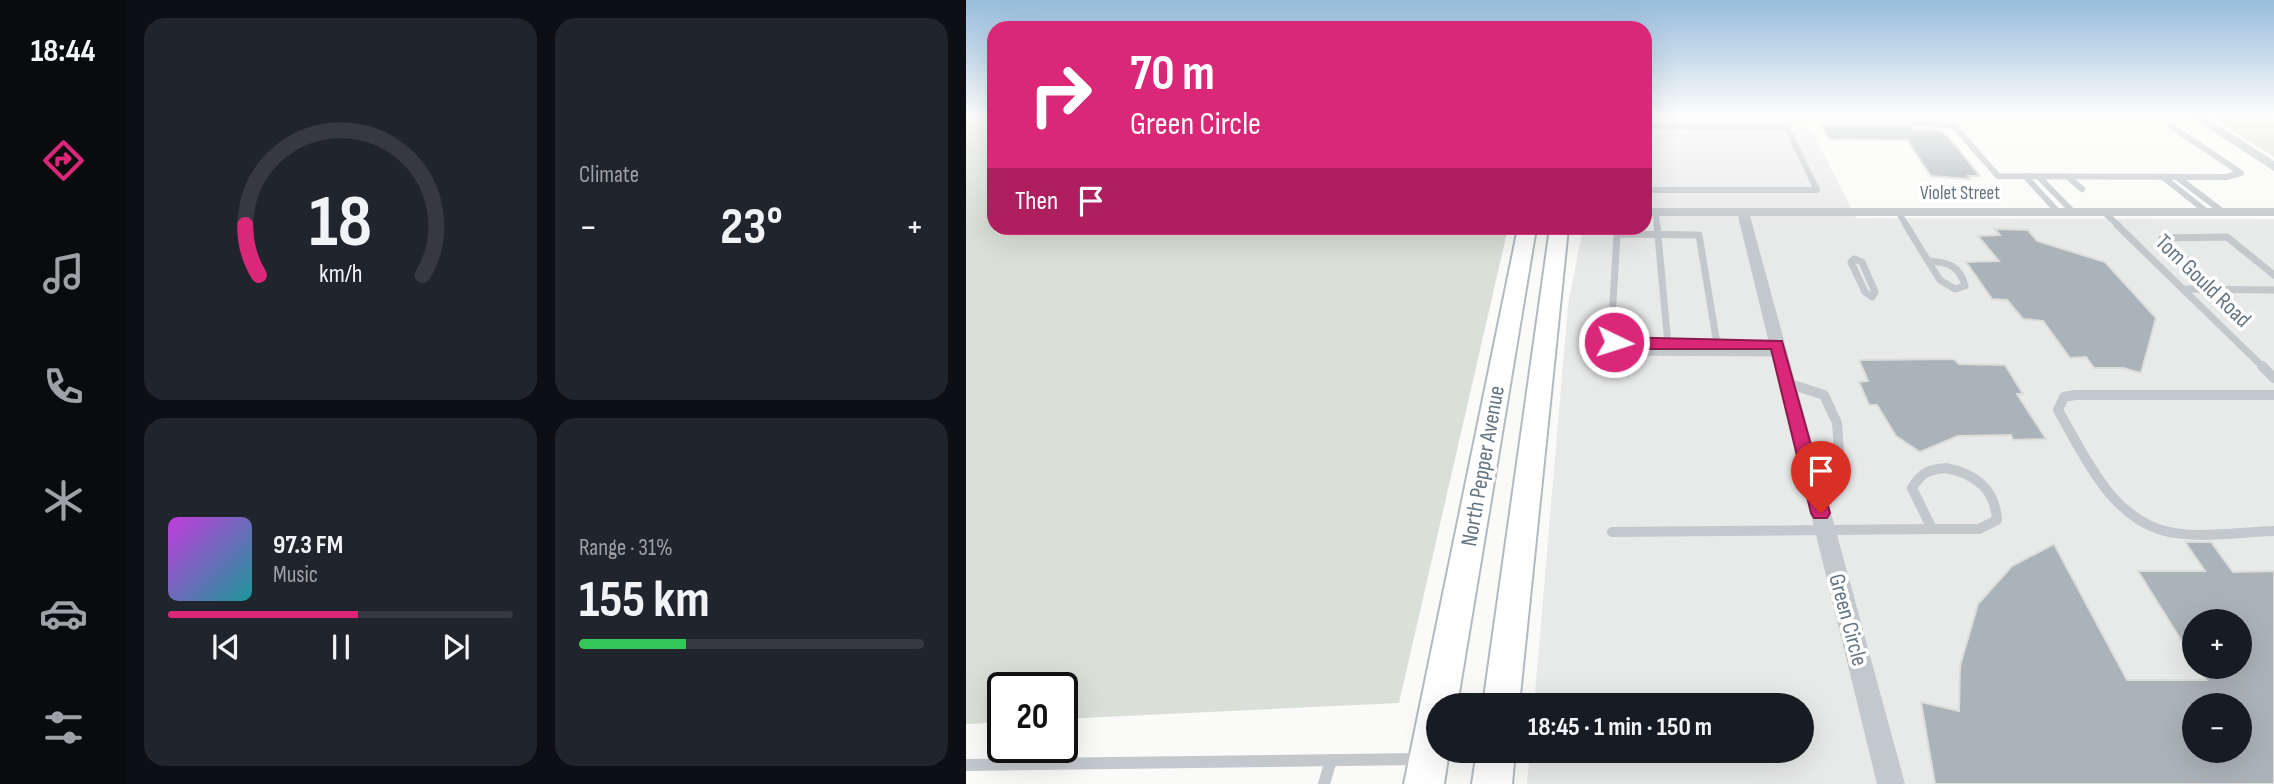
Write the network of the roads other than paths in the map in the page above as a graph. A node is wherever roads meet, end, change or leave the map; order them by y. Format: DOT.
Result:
graph roads {
  1 [pos="1799,153"];
  2 [pos="1977,153"];
  3 [pos="2211,153"];
  4 [pos="2252,153"];
  5 [pos="2274,167"];
  6 [pos="2025,176"];
  7 [pos="2039,177"];
  8 [pos="2068,177"];
  9 [pos="2163,177"];
  10 [pos="2177,177"];
  11 [pos="2082,189"];
  12 [pos="1652,190"];
  13 [pos="1652,212"];
  14 [pos="1743,212"];
  15 [pos="1898,212"];
  16 [pos="2058,212"];
  17 [pos="2073,212"];
  18 [pos="2104,212"];
  19 [pos="2207,212"];
  20 [pos="2223,212"];
  21 [pos="2274,212"];
  22 [pos="1652,217"];
  23 [pos="1652,233"];
  24 [pos="1659,233"];
  25 [pos="1526,235"];
  26 [pos="1558,235"];
  27 [pos="1617,235"];
  28 [pos="1854,259"];
  29 [pos="1928,261"];
  30 [pos="2274,275"];
  31 [pos="2183,289"];
  32 [pos="2218,289"];
  33 [pos="2274,290"];
  34 [pos="1668,344"];
  35 [pos="1717,344"];
  36 [pos="1778,349"];
  37 [pos="1612,352"];
  38 [pos="2274,378"];
  39 [pos="1787,383"];
  40 [pos="2274,395"];
  41 [pos="1808,463"];
  42 [pos="1931,530"];
  43 [pos="2274,531"];
  44 [pos="1612,532"];
  45 [pos="1826,532"];
  46 [pos="1502,693"];
  47 [pos="1331,760"];
  48 [pos="1495,763"];
  49 [pos="966,765"];
  50 [pos="1426,771"];
  51 [pos="1324,784"];
  52 [pos="1492,784"];
  53 [pos="1891,784"];
  1 -- 12 [label="lane"];
  2 -- 6 [label="lane"];
  3 -- 10 [label="lane"];
  4 -- 5 [label="street"];
  6 -- 7 [label="lane"];
  6 -- 16 [label="lane"];
  7 -- 8 [label="lane"];
  7 -- 17 [label="lane"];
  8 -- 9 [label="lane"];
  8 -- 11 [label="lane"];
  9 -- 10 [label="lane"];
  9 -- 19 [label="lane"];
  10 -- 20 [label="lane"];
  13 -- 14 [label="street, Violet Street"];
  14 -- 15 [label="street, Violet Street"];
  14 -- 36 [label="street, Green Circle"];
  15 -- 16 [label="street, Violet Street"];
  15 -- 29 [label="lane"];
  16 -- 17 [label="street, Violet Street"];
  17 -- 18 [label="street, Violet Street"];
  18 -- 19 [label="street, Violet Street"];
  18 -- 31 [label="lane, Tom Gould Road"];
  19 -- 20 [label="street, Violet Street"];
  20 -- 21 [label="street, Violet Street"];
  22 -- 24 [label="lane"];
  23 -- 24 [label="lane"];
  24 -- 34 [label="lane"];
  24 -- 35 [label="lane"];
  25 -- 50 [label="main road, North Pepper Avenue"];
  26 -- 46 [label="main road, North Pepper Avenue"];
  27 -- 34 [label="lane"];
  28 -- 28 [label="lane"];
  29 -- 29 [label="lane"];
  30 -- 32 [label="lane"];
  31 -- 32 [label="lane"];
  31 -- 38 [label="lane, Tom Gould Road"];
  32 -- 33 [label="lane"];
  34 -- 35 [label="lane"];
  35 -- 36 [label="lane"];
  36 -- 37 [label="lane"];
  36 -- 39 [label="street, Green Circle"];
  39 -- 41 [label="street, Green Circle"];
  39 -- 41 [label="lane"];
  40 -- 43 [label="lane"];
  41 -- 45 [label="street, Green Circle"];
  42 -- 42 [label="lane"];
  42 -- 45 [label="lane"];
  44 -- 45 [label="lane"];
  45 -- 53 [label="street, Green Circle"];
  47 -- 49 [label="lane"];
  47 -- 50 [label="lane"];
  47 -- 51 [label="lane"];
  48 -- 52 [label="main road"];
}
